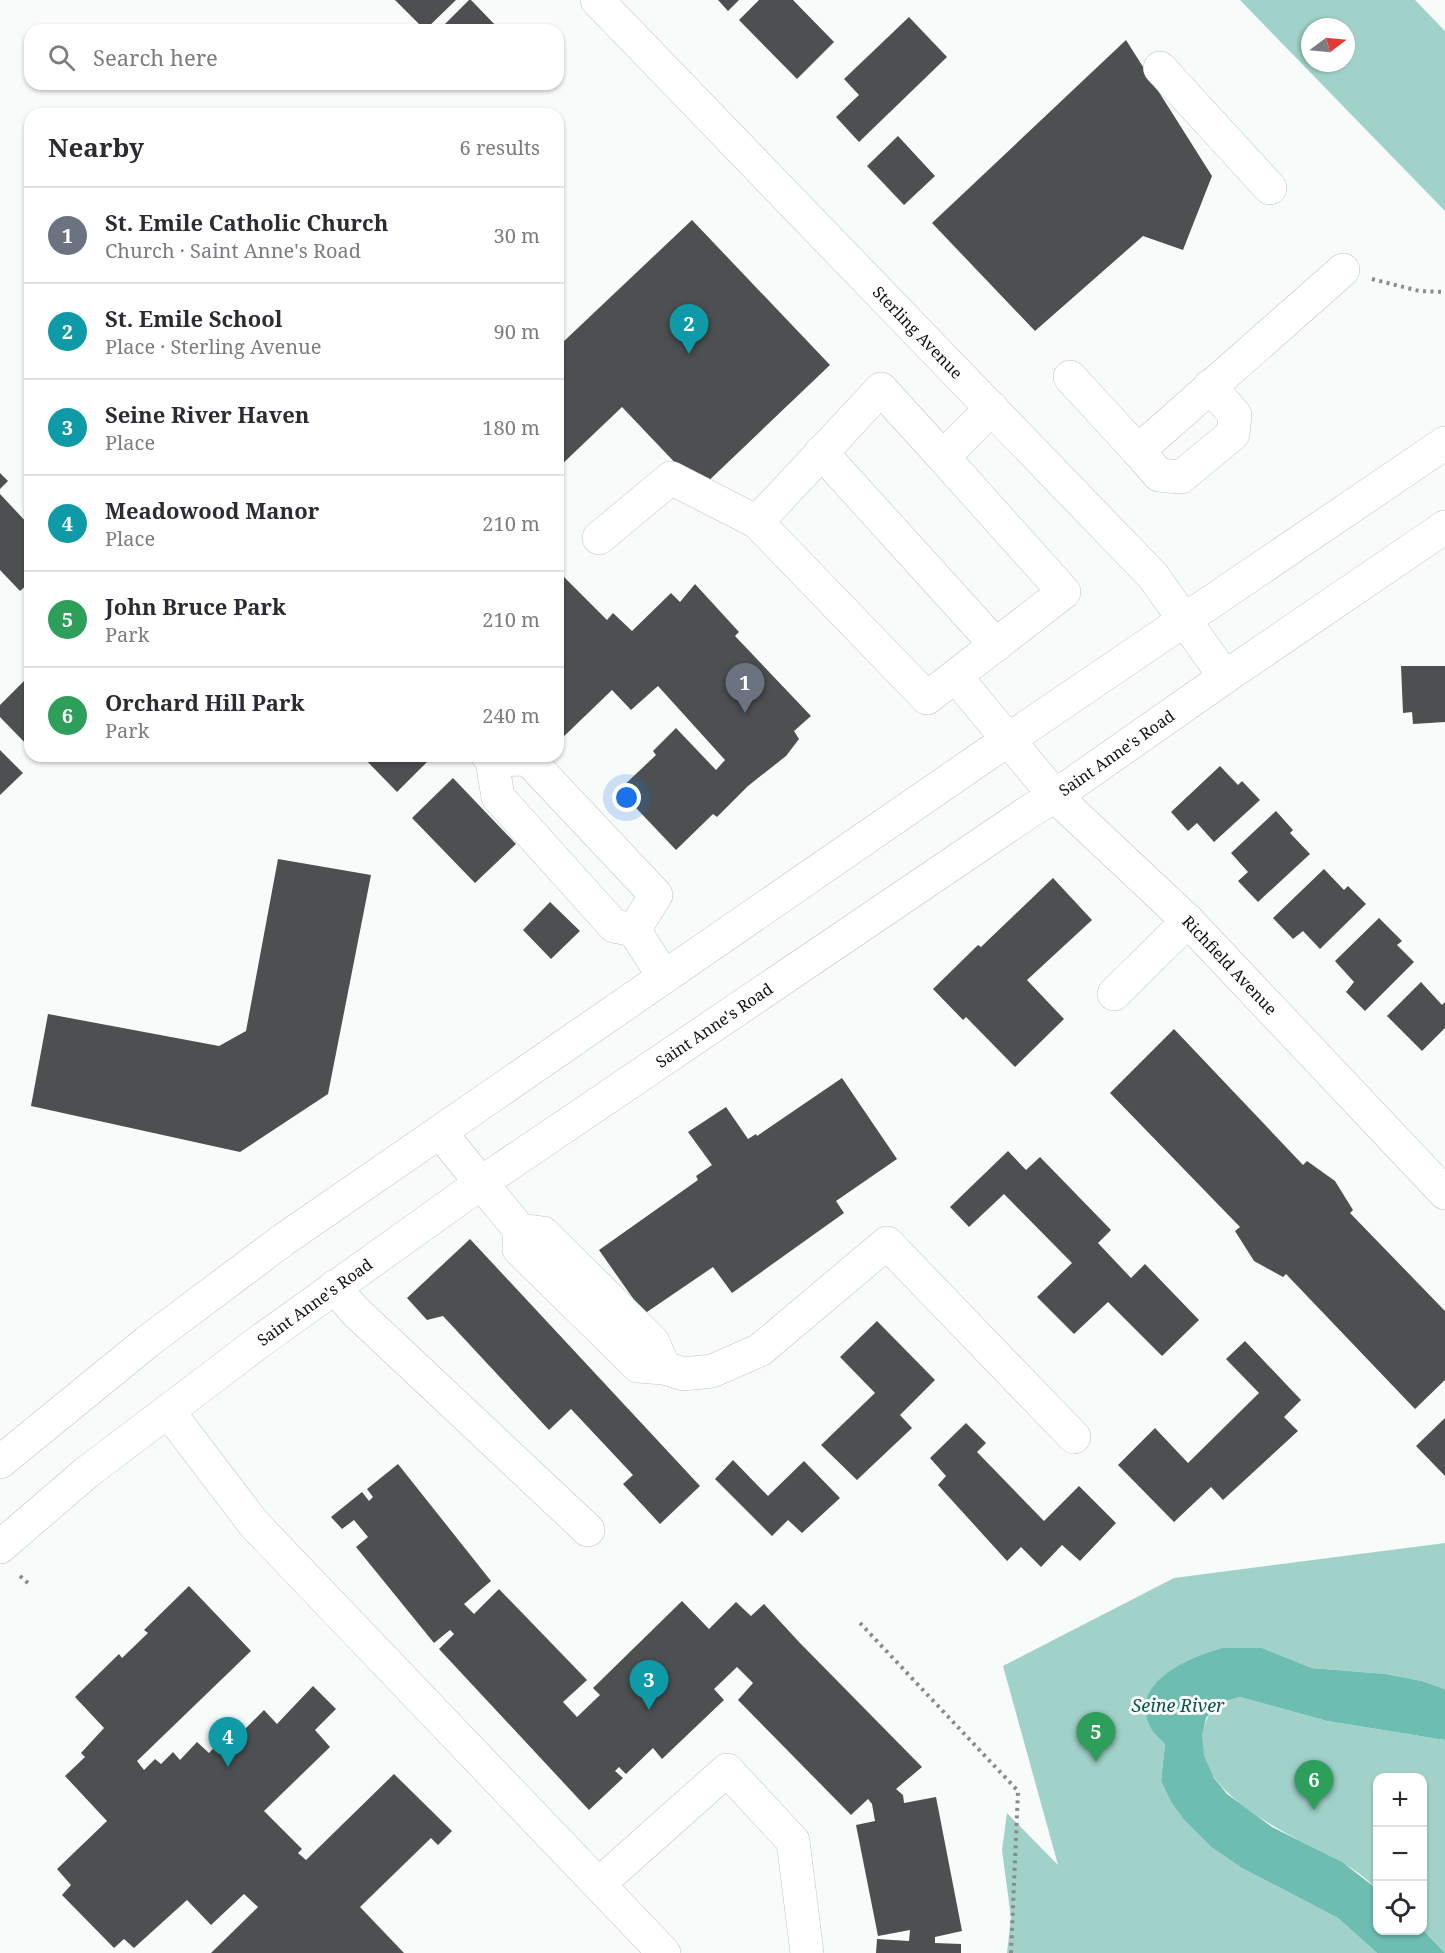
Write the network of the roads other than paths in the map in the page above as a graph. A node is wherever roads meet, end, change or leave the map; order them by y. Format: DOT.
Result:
graph roads {
  1 [pos="597,0"];
  2 [pos="1160,68"];
  3 [pos="1270,188"];
  4 [pos="1343,270"];
  5 [pos="1070,377"];
  6 [pos="1210,386"];
  7 [pos="992,408"];
  8 [pos="1445,443"];
  9 [pos="1138,451"];
  10 [pos="821,452"];
  11 [pos="943,457"];
  12 [pos="758,522"];
  13 [pos="1445,527"];
  14 [pos="599,538"];
  15 [pos="1185,621"];
  16 [pos="996,645"];
  17 [pos="957,677"];
  18 [pos="1225,677"];
  19 [pos="1009,741"];
  20 [pos="491,762"];
  21 [pos="531,762"];
  22 [pos="1055,796"];
  23 [pos="1188,921"];
  24 [pos="634,930"];
  25 [pos="664,977"];
  26 [pos="1114,994"];
  27 [pos="440,1132"];
  28 [pos="481,1183"];
  29 [pos="1445,1193"];
  30 [pos="334,1287"];
  31 [pos="168,1411"];
  32 [pos="1074,1437"];
  33 [pos="0,1462"];
  34 [pos="588,1530"];
  35 [pos="0,1547"];
  36 [pos="599,1884"];
  37 [pos="664,1953"];
  38 [pos="807,1953"];
  1 -- 7 [label="main road, Sterling Avenue"];
  2 -- 3 [label="main road"];
  4 -- 6 [label="main road"];
  5 -- 9 [label="main road"];
  6 -- 9 [label="main road"];
  6 -- 9 [label="main road"];
  7 -- 11 [label="main road"];
  7 -- 15 [label="main road, Sterling Avenue"];
  8 -- 15 [label="main road"];
  10 -- 11 [label="main road"];
  10 -- 12 [label="main road"];
  10 -- 16 [label="main road"];
  11 -- 16 [label="main road"];
  12 -- 14 [label="main road"];
  12 -- 17 [label="main road"];
  13 -- 18 [label="main road, Saint Anne's Road"];
  15 -- 18 [label="main road, Sterling Avenue"];
  15 -- 19 [label="main road"];
  16 -- 17 [label="main road"];
  17 -- 19 [label="main road, Richfield Avenue"];
  18 -- 22 [label="main road, Saint Anne's Road"];
  19 -- 22 [label="main road, Richfield Avenue"];
  19 -- 25 [label="main road"];
  20 -- 24 [label="main road"];
  21 -- 24 [label="main road"];
  22 -- 23 [label="main road, Richfield Avenue"];
  22 -- 28 [label="main road, Saint Anne's Road"];
  23 -- 26 [label="main road"];
  23 -- 29 [label="main road, Richfield Avenue"];
  24 -- 25 [label="main road"];
  25 -- 27 [label="main road"];
  27 -- 28 [label="main road"];
  27 -- 33 [label="main road"];
  28 -- 30 [label="main road, Saint Anne's Road"];
  28 -- 32 [label="main road"];
  30 -- 31 [label="main road, Saint Anne's Road"];
  30 -- 34 [label="main road"];
  31 -- 35 [label="main road, Saint Anne's Road"];
  31 -- 36 [label="main road"];
  36 -- 37 [label="main road"];
  36 -- 38 [label="main road"];
}
